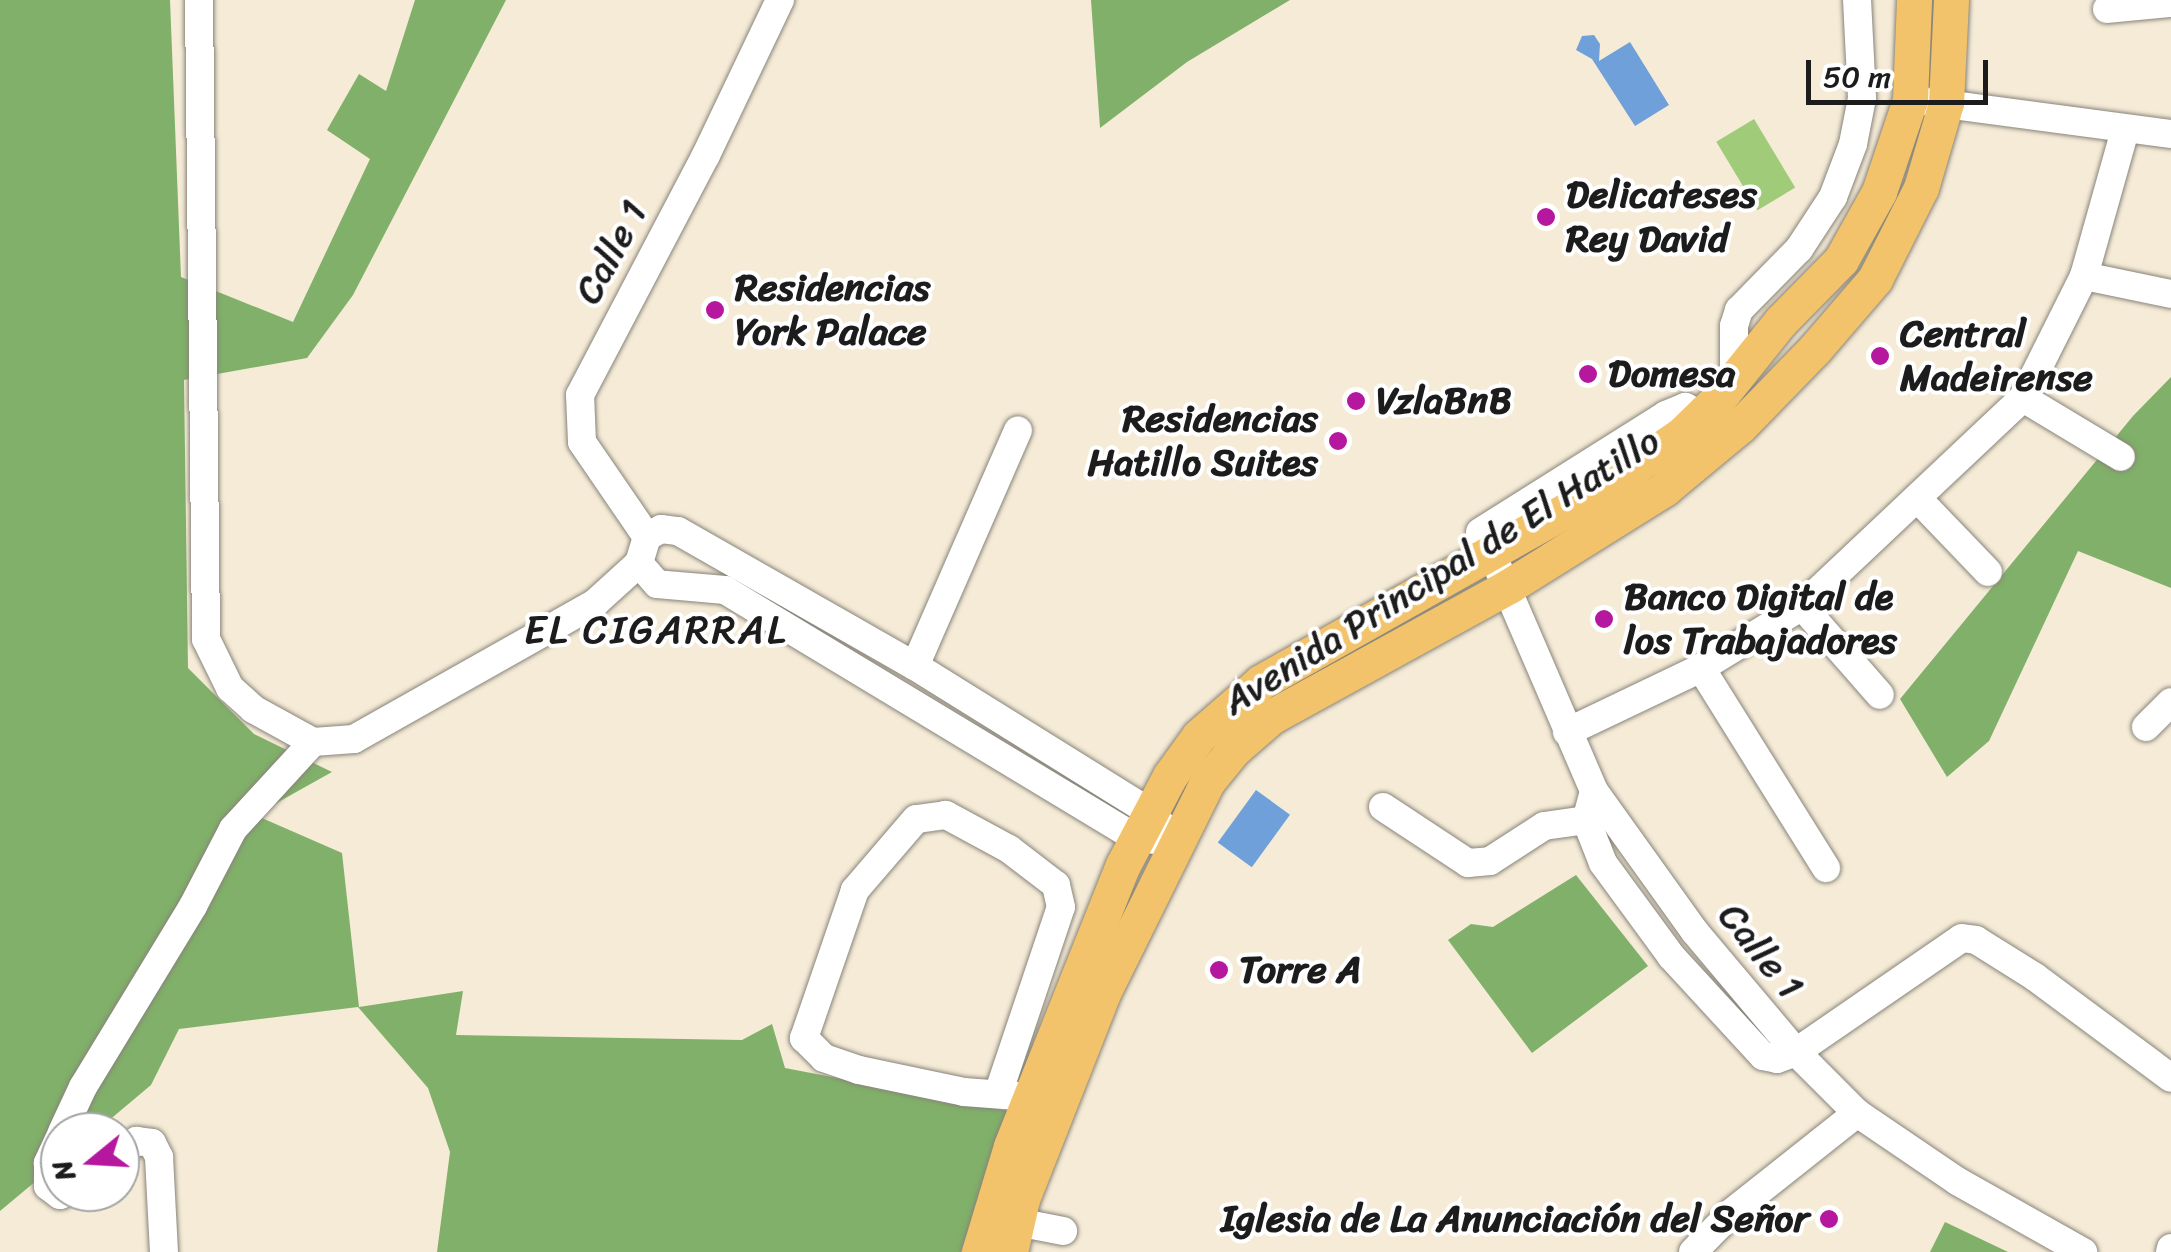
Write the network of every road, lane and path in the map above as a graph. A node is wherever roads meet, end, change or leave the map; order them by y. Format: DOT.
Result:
graph roads {
  1 [pos="199,0"];
  2 [pos="780,0"];
  3 [pos="1857,0"];
  4 [pos="1914,0"];
  5 [pos="1951,0"];
  6 [pos="2171,3"];
  7 [pos="2106,9"];
  8 [pos="1910,100"];
  9 [pos="1946,103"];
  10 [pos="2125,130"];
  11 [pos="2171,134"];
  12 [pos="2084,276"];
  13 [pos="2171,294"];
  14 [pos="1734,380"];
  15 [pos="2022,398"];
  16 [pos="1018,430"];
  17 [pos="2121,457"];
  18 [pos="1918,499"];
  19 [pos="1486,543"];
  20 [pos="643,550"];
  21 [pos="1988,572"];
  22 [pos="730,578"];
  23 [pos="1508,586"];
  24 [pos="1802,606"];
  25 [pos="915,666"];
  26 [pos="1701,668"];
  27 [pos="1880,695"];
  28 [pos="2171,702"];
  29 [pos="2146,727"];
  30 [pos="1567,732"];
  31 [pos="313,742"];
  32 [pos="1594,791"];
  33 [pos="1383,807"];
  34 [pos="1586,820"];
  35 [pos="1144,825"];
  36 [pos="1176,842"];
  37 [pos="1826,868"];
  38 [pos="1796,1052"];
  39 [pos="2171,1078"];
  40 [pos="1014,1096"];
  41 [pos="71,1112"];
  42 [pos="1857,1113"];
  43 [pos="140,1141"];
  44 [pos="1063,1230"];
  45 [pos="1013,1237"];
  46 [pos="164,1252"];
  47 [pos="979,1252"];
  48 [pos="1693,1252"];
  49 [pos="2084,1252"];
  1 -- 31 [label="street"];
  2 -- 20 [label="street, Calle 1"];
  3 -- 14 [label="street"];
  4 -- 8 [label="main road, Avenida Principal de El Hatillo"];
  5 -- 9 [label="main road, Avenida Principal de El Hatillo"];
  6 -- 7 [label="street"];
  8 -- 9 [label="street"];
  8 -- 14 [label="main road, Avenida Principal de El Hatillo"];
  9 -- 10 [label="street"];
  9 -- 23 [label="main road, Avenida Principal de El Hatillo"];
  10 -- 11 [label="street"];
  10 -- 12 [label="street"];
  12 -- 13 [label="street"];
  12 -- 15 [label="street"];
  14 -- 19 [label="main road, Avenida Principal de El Hatillo"];
  15 -- 17 [label="street"];
  15 -- 18 [label="street"];
  16 -- 25 [label="street"];
  18 -- 21 [label="street"];
  18 -- 24 [label="street"];
  19 -- 23 [label="street, Calle 1"];
  19 -- 35 [label="main road, Avenida Principal de El Hatillo"];
  20 -- 22 [label="street"];
  20 -- 22 [label="street"];
  20 -- 31 [label="street"];
  22 -- 25 [label="street"];
  22 -- 35 [label="street"];
  23 -- 30 [label="street, Calle 1"];
  23 -- 36 [label="main road, Avenida Principal de El Hatillo"];
  24 -- 26 [label="street"];
  24 -- 27 [label="street"];
  25 -- 35 [label="street"];
  26 -- 30 [label="street"];
  26 -- 37 [label="street"];
  28 -- 29 [label="street"];
  30 -- 32 [label="street, Calle 1"];
  31 -- 41 [label="street"];
  32 -- 34 [label="street"];
  32 -- 38 [label="street, Calle 1"];
  33 -- 34 [label="street"];
  34 -- 38 [label="street"];
  35 -- 36 [label="street"];
  35 -- 40 [label="main road, Avenida Principal de El Hatillo"];
  36 -- 45 [label="main road, Avenida Principal de El Hatillo"];
  38 -- 39 [label="street"];
  38 -- 42 [label="street, Calle 1"];
  40 -- 40 [label="street"];
  40 -- 47 [label="main road, Avenida Principal de El Hatillo"];
  42 -- 48 [label="street"];
  42 -- 49 [label="street, Calle 1"];
  43 -- 46 [label="street"];
  44 -- 45 [label="street"];
}
